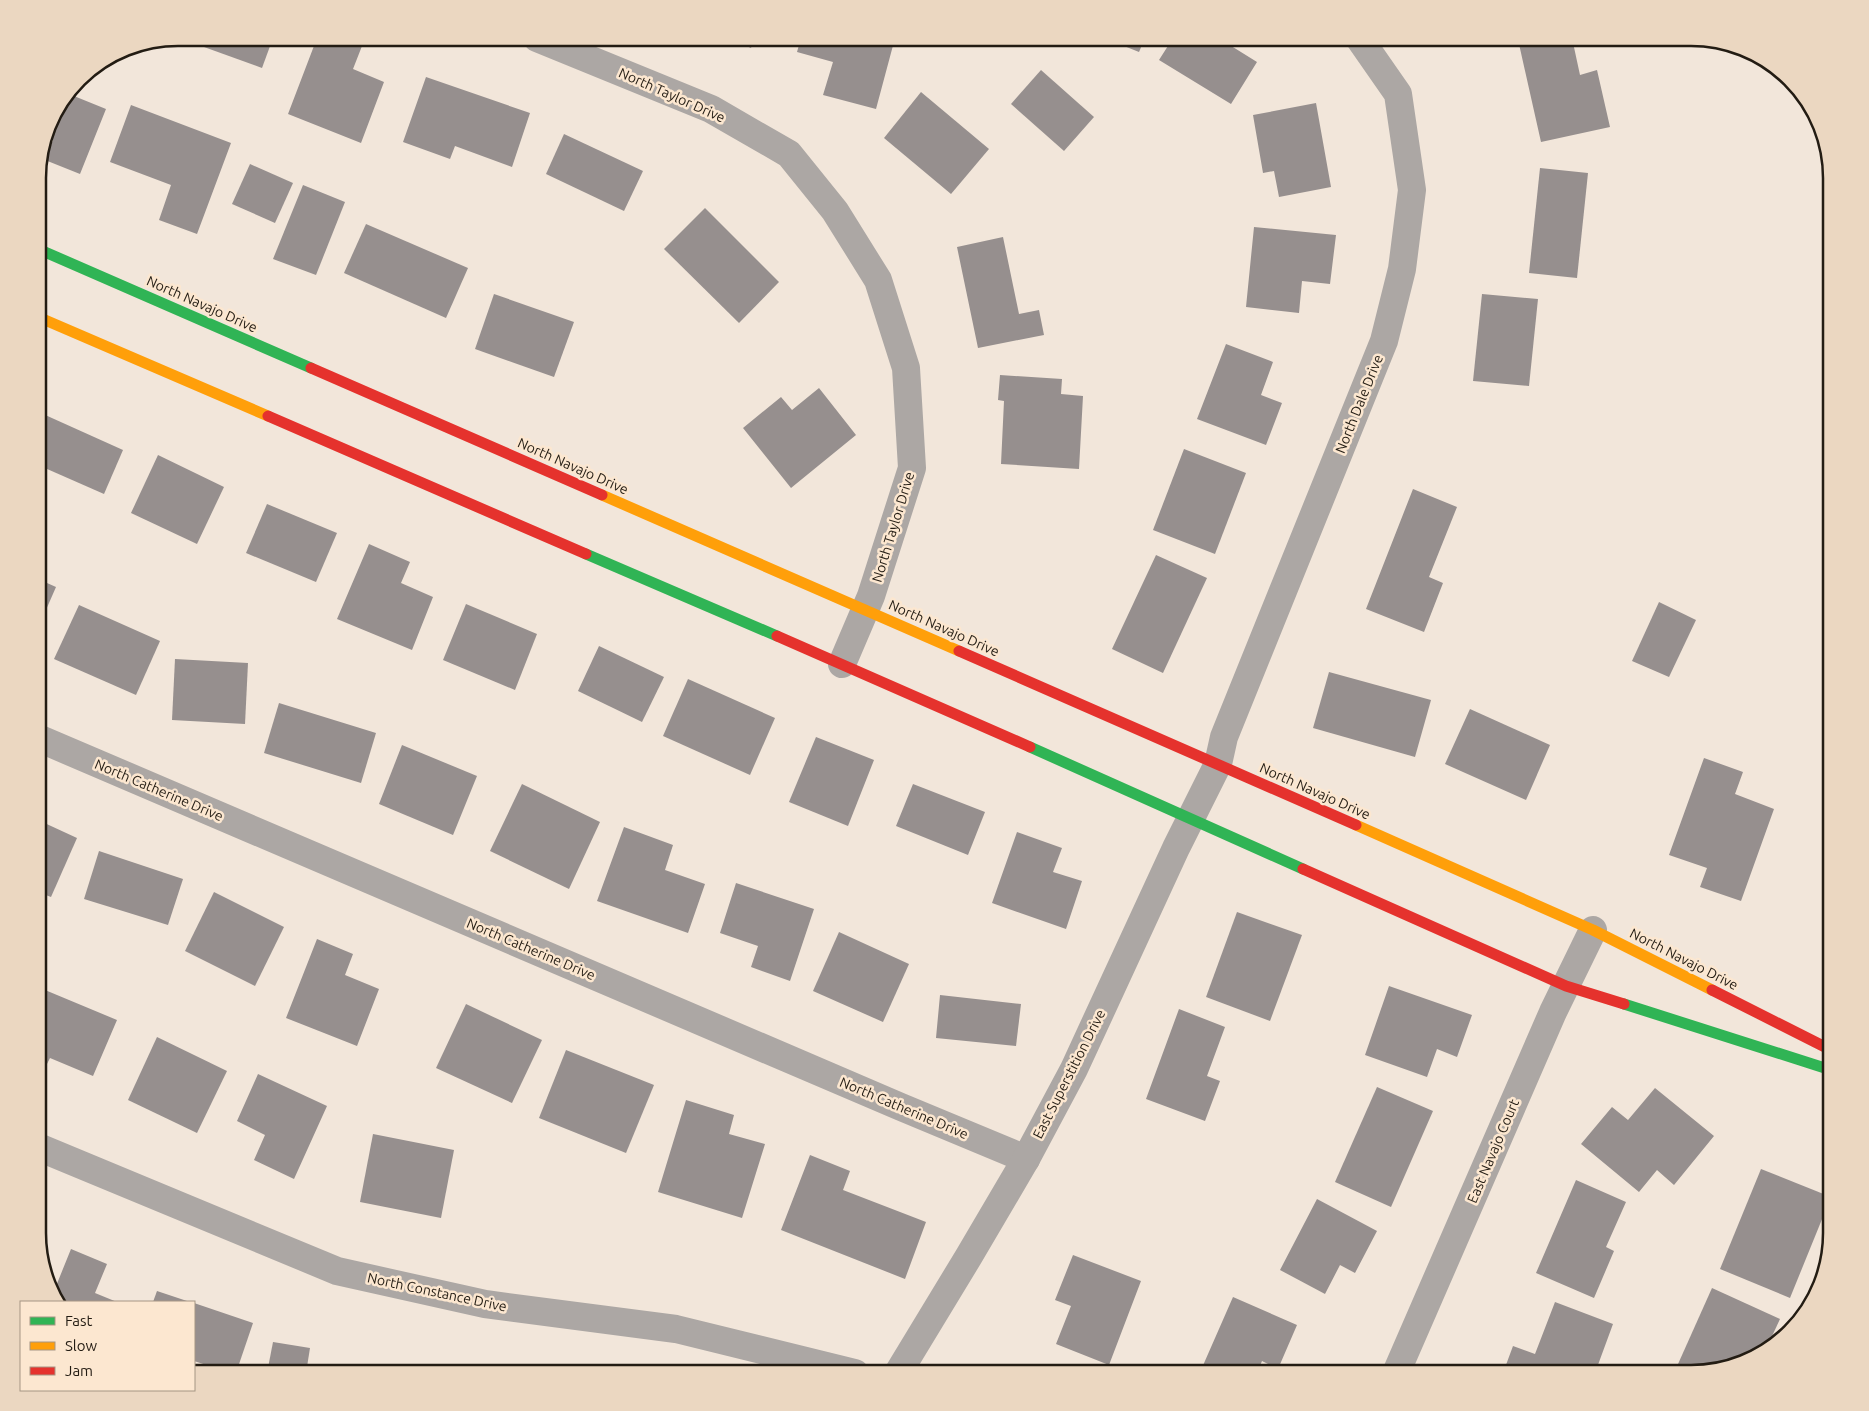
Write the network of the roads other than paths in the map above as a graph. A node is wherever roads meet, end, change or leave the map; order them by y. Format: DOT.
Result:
graph roads {
  1 [pos="557,46"];
  2 [pos="1365,46"];
  3 [pos="47,253"];
  4 [pos="47,321"];
  5 [pos="865,610"];
  6 [pos="842,664"];
  7 [pos="47,742"];
  8 [pos="1218,764"];
  9 [pos="1191,820"];
  10 [pos="1593,930"];
  11 [pos="1566,986"];
  12 [pos="1823,1045"];
  13 [pos="1823,1067"];
  14 [pos="47,1150"];
  15 [pos="1026,1159"];
  16 [pos="819,1365"];
  17 [pos="903,1365"];
  18 [pos="1400,1365"];
  1 -- 5 [label="street, North Taylor Drive"];
  2 -- 8 [label="street, North Dale Drive"];
  3 -- 5 [label="street, North Navajo Drive"];
  4 -- 6 [label="street"];
  5 -- 6 [label="street, North Taylor Drive"];
  5 -- 8 [label="street, North Navajo Drive"];
  6 -- 9 [label="street"];
  7 -- 15 [label="street, North Catherine Drive"];
  8 -- 9 [label="street, East Superstition Drive"];
  8 -- 10 [label="street, North Navajo Drive"];
  9 -- 11 [label="street"];
  9 -- 15 [label="street, East Superstition Drive"];
  10 -- 11 [label="street, East Navajo Court"];
  10 -- 12 [label="street, North Navajo Drive"];
  11 -- 13 [label="street"];
  11 -- 18 [label="street, East Navajo Court"];
  14 -- 16 [label="street, North Constance Drive"];
  15 -- 17 [label="street, East Superstition Drive"];
}
